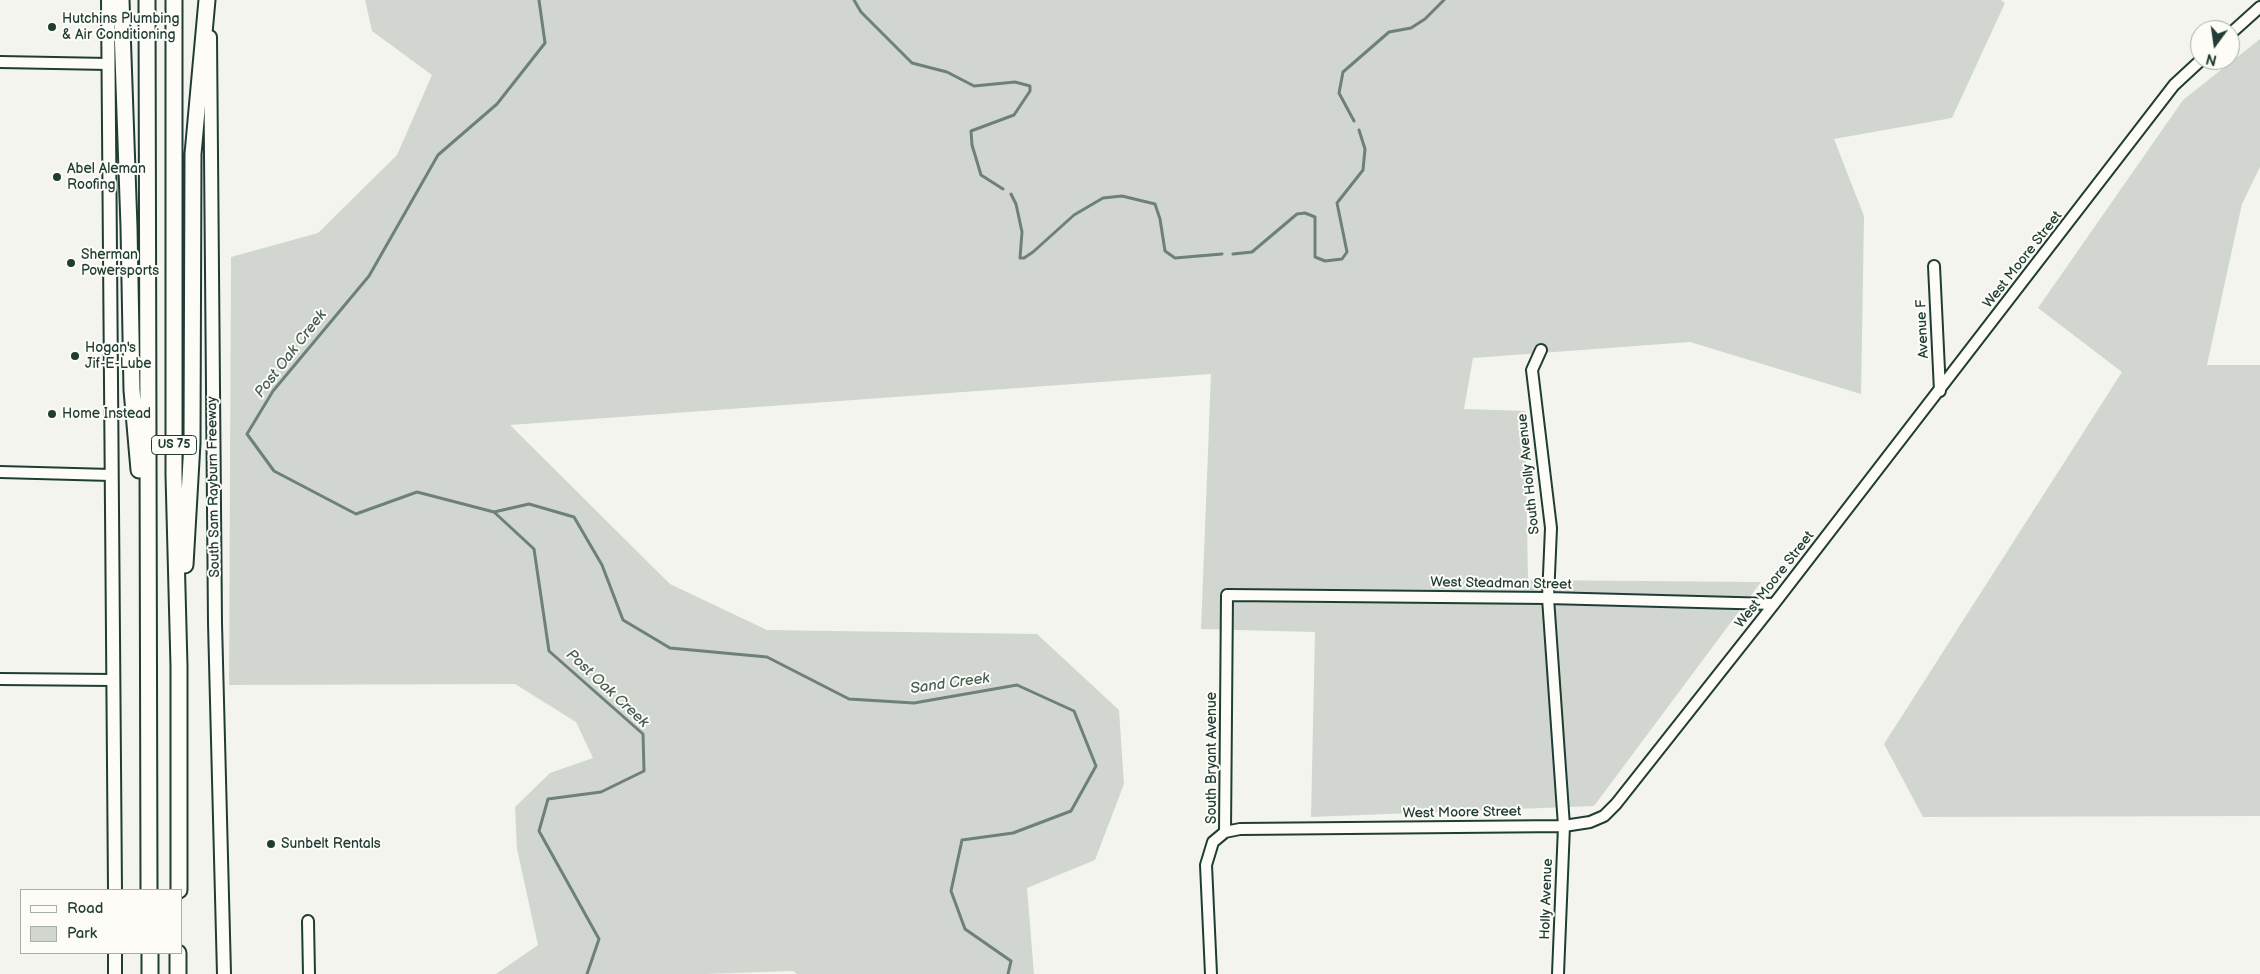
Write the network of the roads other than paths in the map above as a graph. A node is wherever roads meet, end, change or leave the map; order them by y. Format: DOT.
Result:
graph roads {
  1 [pos="108,0"];
  2 [pos="121,0"];
  3 [pos="147,0"];
  4 [pos="174,0"];
  5 [pos="208,0"];
  6 [pos="2260,7"];
  7 [pos="2240,25"];
  8 [pos="0,62"];
  9 [pos="109,64"];
  10 [pos="2190,70"];
  11 [pos="1934,266"];
  12 [pos="1541,350"];
  13 [pos="1940,391"];
  14 [pos="0,472"];
  15 [pos="112,475"];
  16 [pos="148,569"];
  17 [pos="1227,595"];
  18 [pos="1548,598"];
  19 [pos="1774,604"];
  20 [pos="179,666"];
  21 [pos="0,679"];
  22 [pos="113,680"];
  23 [pos="1564,826"];
  24 [pos="1225,832"];
  25 [pos="115,889"];
  26 [pos="149,889"];
  27 [pos="178,889"];
  28 [pos="308,921"];
  29 [pos="115,954"];
  30 [pos="150,954"];
  31 [pos="178,954"];
  32 [pos="115,974"];
  33 [pos="150,974"];
  34 [pos="178,974"];
  35 [pos="224,974"];
  36 [pos="309,974"];
  37 [pos="1211,974"];
  38 [pos="1558,974"];
  1 -- 9 [label="main road"];
  2 -- 16 [label="highway"];
  3 -- 16 [label="highway, US 75"];
  4 -- 20 [label="highway, US 75"];
  5 -- 20 [label="highway"];
  5 -- 35 [label="main road, South Sam Rayburn Freeway"];
  6 -- 7 [label="street"];
  8 -- 9 [label="street"];
  9 -- 15 [label="main road"];
  10 -- 13 [label="street, West Moore Street"];
  11 -- 13 [label="street, Avenue F"];
  12 -- 18 [label="street, South Holly Avenue"];
  13 -- 19 [label="street, West Moore Street"];
  14 -- 15 [label="street"];
  15 -- 22 [label="main road"];
  16 -- 26 [label="highway, US 75"];
  17 -- 18 [label="street, West Steadman Street"];
  17 -- 24 [label="street, South Bryant Avenue"];
  18 -- 19 [label="street, West Steadman Street"];
  18 -- 23 [label="street, South Holly Avenue"];
  19 -- 23 [label="street, West Moore Street"];
  20 -- 27 [label="highway, US 75"];
  21 -- 22 [label="street"];
  22 -- 25 [label="main road"];
  23 -- 24 [label="street, West Moore Street"];
  23 -- 38 [label="street, Holly Avenue"];
  24 -- 37 [label="street, South Bryant Avenue"];
  28 -- 36 [label="street"];
  29 -- 32 [label="main road"];
  30 -- 33 [label="highway"];
  31 -- 34 [label="highway"];
}
